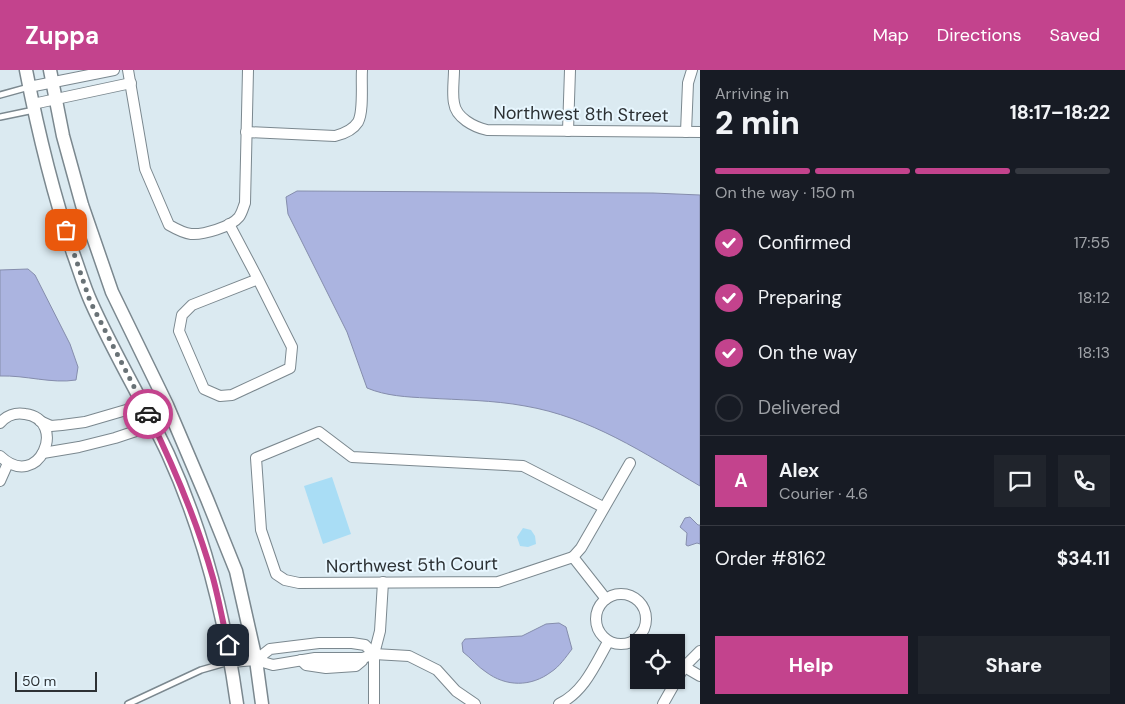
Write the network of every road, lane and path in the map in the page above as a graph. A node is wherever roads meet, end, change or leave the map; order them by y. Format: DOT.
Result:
graph roads {
  1 [pos="26,70"];
  2 [pos="114,70"];
  3 [pos="128,70"];
  4 [pos="248,70"];
  5 [pos="362,70"];
  6 [pos="454,70"];
  7 [pos="570,70"];
  8 [pos="692,70"];
  9 [pos="52,76"];
  10 [pos="132,84"];
  11 [pos="30,87"];
  12 [pos="0,95"];
  13 [pos="56,99"];
  14 [pos="33,107"];
  15 [pos="0,117"];
  16 [pos="568,131"];
  17 [pos="246,132"];
  18 [pos="686,132"];
  19 [pos="700,132"];
  20 [pos="229,224"];
  21 [pos="258,279"];
  22 [pos="167,405"];
  23 [pos="148,413"];
  24 [pos="36,418"];
  25 [pos="0,423"];
  26 [pos="43,453"];
  27 [pos="4,460"];
  28 [pos="630,463"];
  29 [pos="0,481"];
  30 [pos="603,507"];
  31 [pos="573,557"];
  32 [pos="383,582"];
  33 [pos="606,599"];
  34 [pos="643,634"];
  35 [pos="608,642"];
  36 [pos="338,643"];
  37 [pos="630,644"];
  38 [pos="700,651"];
  39 [pos="374,654"];
  40 [pos="339,657"];
  41 [pos="362,658"];
  42 [pos="256,660"];
  43 [pos="300,660"];
  44 [pos="685,661"];
  45 [pos="231,662"];
  46 [pos="685,667"];
  47 [pos="700,676"];
  48 [pos="669,689"];
  49 [pos="128,704"];
  50 [pos="237,704"];
  51 [pos="262,704"];
  52 [pos="374,704"];
  53 [pos="475,704"];
  54 [pos="559,704"];
  55 [pos="663,704"];
  1 -- 11 [label="street"];
  2 -- 9 [label="street"];
  3 -- 10 [label="street"];
  4 -- 17 [label="street"];
  5 -- 17 [label="street"];
  6 -- 16 [label="street, Northwest 8th Street"];
  7 -- 16 [label="street"];
  8 -- 18 [label="street"];
  9 -- 11 [label="street"];
  9 -- 13 [label="street"];
  10 -- 13 [label="street"];
  10 -- 20 [label="street"];
  11 -- 12 [label="lane"];
  11 -- 14 [label="street"];
  13 -- 14 [label="street"];
  13 -- 22 [label="street"];
  14 -- 15 [label="lane"];
  14 -- 23 [label="street"];
  16 -- 18 [label="street, Northwest 8th Street"];
  17 -- 20 [label="street"];
  18 -- 19 [label="street, Northwest 8th Street"];
  20 -- 21 [label="street"];
  21 -- 21 [label="street"];
  22 -- 23 [label="street"];
  22 -- 42 [label="street"];
  23 -- 24 [label="street"];
  23 -- 26 [label="street"];
  23 -- 45 [label="street"];
  24 -- 25 [label="street"];
  24 -- 26 [label="street"];
  26 -- 27 [label="street"];
  27 -- 29 [label="street"];
  28 -- 30 [label="street"];
  30 -- 31 [label="street"];
  30 -- 32 [label="street, Northwest 5th Court"];
  31 -- 32 [label="street, Northwest 5th Court"];
  31 -- 33 [label="street"];
  32 -- 39 [label="street"];
  33 -- 34 [label="street"];
  33 -- 35 [label="street"];
  35 -- 37 [label="street"];
  35 -- 54 [label="street"];
  36 -- 39 [label="street"];
  36 -- 40 [label="street"];
  36 -- 42 [label="street"];
  38 -- 44 [label="street"];
  39 -- 41 [label="street"];
  39 -- 52 [label="street"];
  39 -- 53 [label="street"];
  40 -- 41 [label="street"];
  40 -- 43 [label="street"];
  41 -- 43 [label="street"];
  42 -- 43 [label="street"];
  42 -- 45 [label="street"];
  42 -- 51 [label="street"];
  45 -- 49 [label="lane"];
  45 -- 50 [label="street"];
  46 -- 47 [label="street"];
  48 -- 55 [label="street"];
}
